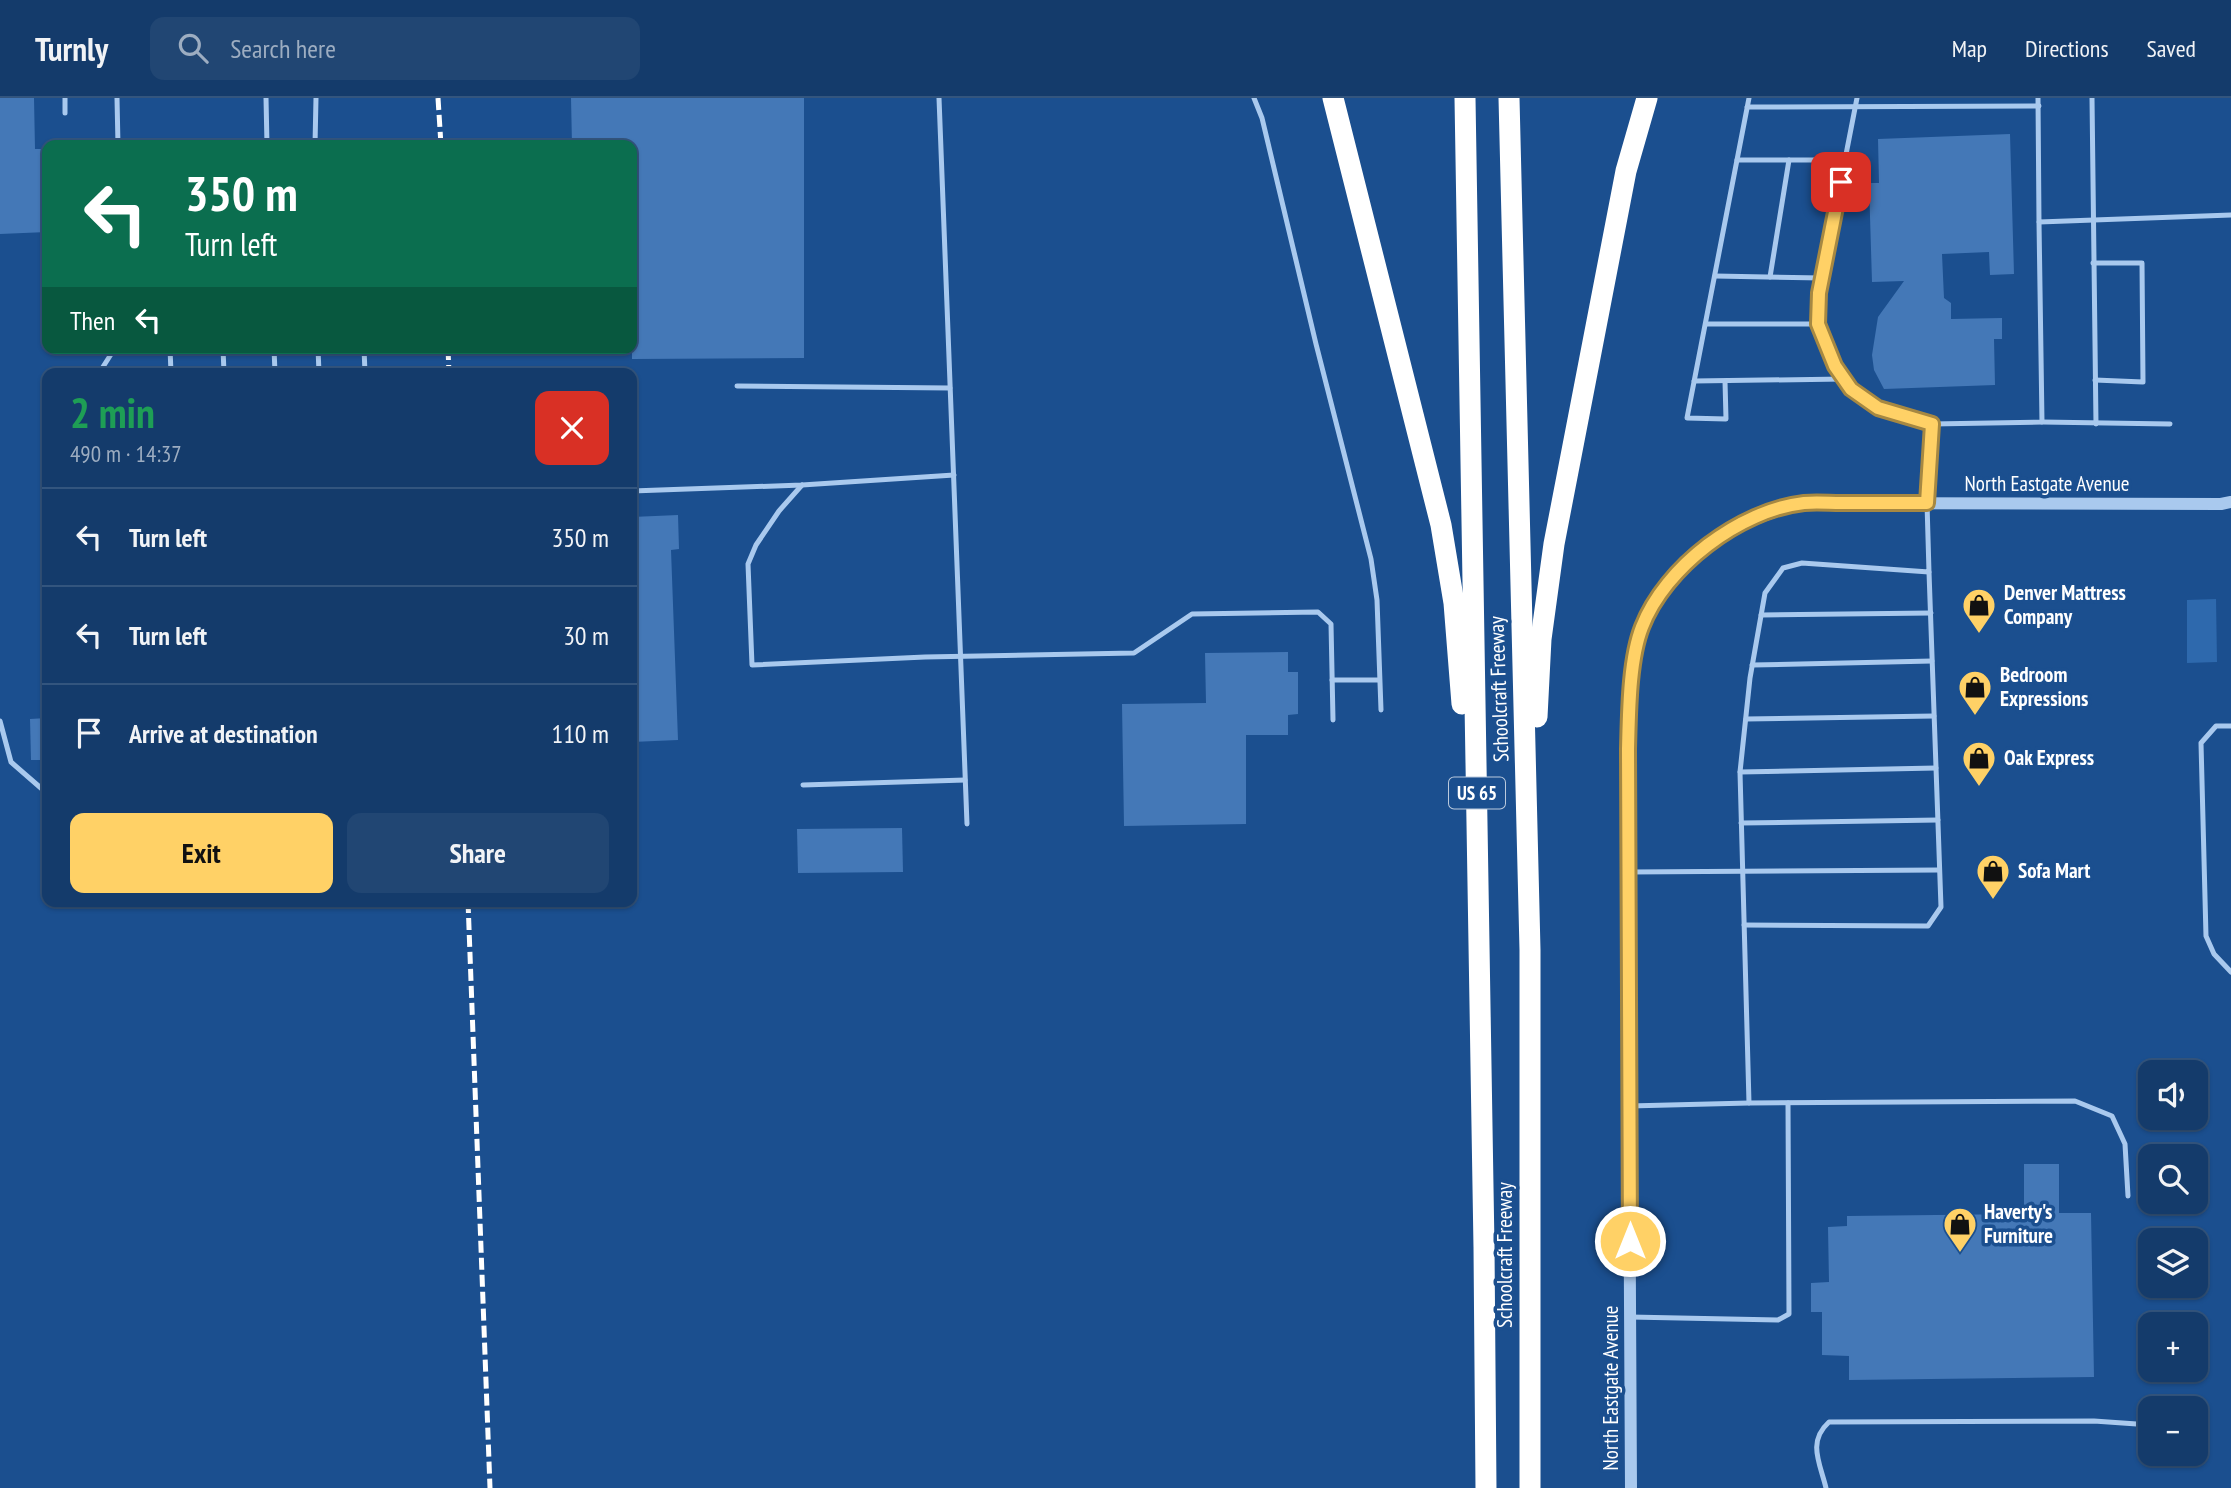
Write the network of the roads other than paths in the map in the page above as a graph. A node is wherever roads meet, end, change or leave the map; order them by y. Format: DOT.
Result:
graph roads {
  1 [pos="65,98"];
  2 [pos="117,98"];
  3 [pos="265,98"];
  4 [pos="316,98"];
  5 [pos="939,98"];
  6 [pos="1254,98"];
  7 [pos="1333,98"];
  8 [pos="1465,98"];
  9 [pos="1509,98"];
  10 [pos="1647,98"];
  11 [pos="1749,98"];
  12 [pos="1857,98"];
  13 [pos="2038,98"];
  14 [pos="2092,98"];
  15 [pos="1855,106"];
  16 [pos="2039,106"];
  17 [pos="1747,107"];
  18 [pos="65,113"];
  19 [pos="118,140"];
  20 [pos="267,140"];
  21 [pos="315,140"];
  22 [pos="1737,160"];
  23 [pos="1788,160"];
  24 [pos="1845,160"];
  25 [pos="2231,215"];
  26 [pos="2092,220"];
  27 [pos="2039,222"];
  28 [pos="2093,263"];
  29 [pos="1715,276"];
  30 [pos="1770,277"];
  31 [pos="1822,278"];
  32 [pos="1706,324"];
  33 [pos="1818,324"];
  34 [pos="1844,379"];
  35 [pos="2095,380"];
  36 [pos="1695,381"];
  37 [pos="1726,381"];
  38 [pos="737,386"];
  39 [pos="950,388"];
  40 [pos="2042,422"];
  41 [pos="1932,424"];
  42 [pos="2096,424"];
  43 [pos="2170,424"];
  44 [pos="954,475"];
  45 [pos="802,485"];
  46 [pos="637,491"];
  47 [pos="2231,502"];
  48 [pos="1927,503"];
  49 [pos="1929,572"];
  50 [pos="1931,613"];
  51 [pos="1761,615"];
  52 [pos="961,657"];
  53 [pos="1932,661"];
  54 [pos="1752,665"];
  55 [pos="1332,680"];
  56 [pos="1379,680"];
  57 [pos="1381,709"];
  58 [pos="1934,716"];
  59 [pos="1746,719"];
  60 [pos="1332,720"];
  61 [pos="0,721"];
  62 [pos="2231,726"];
  63 [pos="1936,768"];
  64 [pos="1740,772"];
  65 [pos="965,780"];
  66 [pos="803,785"];
  67 [pos="42,789"];
  68 [pos="1938,820"];
  69 [pos="1741,823"];
  70 [pos="967,824"];
  71 [pos="1939,870"];
  72 [pos="1742,871"];
  73 [pos="1627,872"];
  74 [pos="1744,925"];
  75 [pos="1530,950"];
  76 [pos="1479,954"];
  77 [pos="2231,972"];
  78 [pos="1749,1103"];
  79 [pos="1788,1103"];
  80 [pos="1629,1106"];
  81 [pos="2128,1196"];
  82 [pos="1630,1317"];
  83 [pos="2138,1424"];
  84 [pos="1486,1488"];
  85 [pos="1530,1488"];
  86 [pos="1631,1488"];
  87 [pos="1826,1488"];
  1 -- 18 [label="lane"];
  2 -- 19 [label="lane"];
  3 -- 20 [label="lane"];
  4 -- 21 [label="lane"];
  5 -- 39 [label="lane"];
  6 -- 56 [label="lane"];
  7 -- 76 [label="highway"];
  8 -- 76 [label="highway, Schoolcraft Freeway / US 65"];
  9 -- 75 [label="highway, Schoolcraft Freeway / US 65"];
  10 -- 75 [label="highway"];
  11 -- 17 [label="lane"];
  12 -- 15 [label="lane"];
  13 -- 16 [label="lane"];
  14 -- 26 [label="lane"];
  15 -- 16 [label="lane"];
  15 -- 17 [label="lane"];
  15 -- 24 [label="lane"];
  16 -- 27 [label="lane"];
  17 -- 22 [label="lane"];
  22 -- 23 [label="lane"];
  22 -- 29 [label="lane"];
  23 -- 24 [label="lane"];
  23 -- 30 [label="lane"];
  24 -- 31 [label="lane"];
  25 -- 26 [label="lane"];
  26 -- 27 [label="lane"];
  26 -- 28 [label="lane"];
  27 -- 40 [label="lane"];
  28 -- 35 [label="lane"];
  28 -- 35 [label="lane"];
  29 -- 30 [label="lane"];
  29 -- 32 [label="lane"];
  30 -- 31 [label="lane"];
  31 -- 33 [label="lane"];
  32 -- 33 [label="lane"];
  32 -- 36 [label="lane"];
  33 -- 34 [label="lane"];
  34 -- 37 [label="lane"];
  34 -- 41 [label="lane"];
  35 -- 42 [label="lane"];
  36 -- 37 [label="lane"];
  36 -- 37 [label="lane"];
  38 -- 39 [label="lane"];
  39 -- 44 [label="lane"];
  40 -- 41 [label="lane"];
  40 -- 42 [label="lane"];
  41 -- 48 [label="lane"];
  42 -- 43 [label="lane"];
  44 -- 45 [label="lane"];
  44 -- 52 [label="lane"];
  45 -- 46 [label="lane"];
  45 -- 52 [label="lane"];
  47 -- 48 [label="street, North Eastgate Avenue"];
  48 -- 49 [label="lane"];
  48 -- 73 [label="street, North Eastgate Avenue"];
  49 -- 50 [label="lane"];
  49 -- 51 [label="lane"];
  50 -- 51 [label="lane"];
  50 -- 53 [label="lane"];
  51 -- 54 [label="lane"];
  52 -- 55 [label="lane"];
  52 -- 65 [label="lane"];
  53 -- 54 [label="lane"];
  53 -- 58 [label="lane"];
  54 -- 59 [label="lane"];
  55 -- 56 [label="lane"];
  55 -- 60 [label="lane"];
  56 -- 57 [label="lane"];
  58 -- 59 [label="lane"];
  58 -- 63 [label="lane"];
  59 -- 64 [label="lane"];
  61 -- 67 [label="lane"];
  62 -- 77 [label="lane"];
  63 -- 64 [label="lane"];
  63 -- 68 [label="lane"];
  64 -- 69 [label="lane"];
  65 -- 66 [label="lane"];
  65 -- 70 [label="lane"];
  68 -- 69 [label="lane"];
  68 -- 71 [label="lane"];
  69 -- 72 [label="lane"];
  71 -- 72 [label="lane"];
  71 -- 74 [label="lane"];
  72 -- 73 [label="lane"];
  72 -- 74 [label="lane"];
  73 -- 80 [label="street, North Eastgate Avenue"];
  74 -- 78 [label="lane"];
  75 -- 85 [label="highway, Schoolcraft Freeway / US 65"];
  76 -- 84 [label="highway, Schoolcraft Freeway / US 65"];
  78 -- 79 [label="lane"];
  78 -- 80 [label="lane"];
  79 -- 81 [label="lane"];
  79 -- 82 [label="lane"];
  80 -- 82 [label="street, North Eastgate Avenue"];
  82 -- 86 [label="street, North Eastgate Avenue"];
  83 -- 87 [label="lane"];
}
